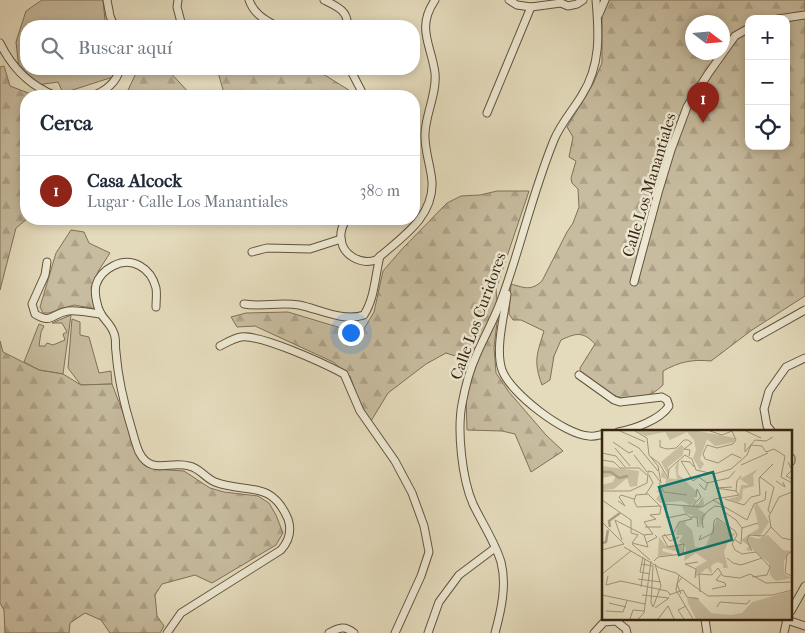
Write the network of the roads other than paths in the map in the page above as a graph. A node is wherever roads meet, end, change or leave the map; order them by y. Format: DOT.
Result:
graph roads {
  1 [pos="107,0"];
  2 [pos="178,0"];
  3 [pos="249,0"];
  4 [pos="324,0"];
  5 [pos="435,0"];
  6 [pos="510,0"];
  7 [pos="584,0"];
  8 [pos="596,0"];
  9 [pos="605,0"];
  10 [pos="562,1"];
  11 [pos="532,7"];
  12 [pos="805,14"];
  13 [pos="597,17"];
  14 [pos="790,17"];
  15 [pos="112,20"];
  16 [pos="180,20"];
  17 [pos="266,20"];
  18 [pos="348,20"];
  19 [pos="745,30"];
  20 [pos="0,43"];
  21 [pos="20,73"];
  22 [pos="22,75"];
  23 [pos="118,75"];
  24 [pos="353,75"];
  25 [pos="43,90"];
  26 [pos="105,90"];
  27 [pos="361,90"];
  28 [pos="487,113"];
  29 [pos="420,218"];
  30 [pos="344,225"];
  31 [pos="415,225"];
  32 [pos="341,239"];
  33 [pos="252,252"];
  34 [pos="380,255"];
  35 [pos="47,262"];
  36 [pos="509,279"];
  37 [pos="634,282"];
  38 [pos="244,304"];
  39 [pos="156,307"];
  40 [pos="805,310"];
  41 [pos="101,314"];
  42 [pos="757,337"];
  43 [pos="220,346"];
  44 [pos="805,358"];
  45 [pos="579,375"];
  46 [pos="629,430"];
  47 [pos="770,430"];
  48 [pos="602,434"];
  49 [pos="495,548"];
  50 [pos="805,586"];
  51 [pos="792,609"];
  52 [pos="705,620"];
  53 [pos="787,620"];
  54 [pos="805,626"];
  55 [pos="167,633"];
  56 [pos="328,633"];
  57 [pos="354,633"];
  58 [pos="395,633"];
  59 [pos="428,633"];
  60 [pos="495,633"];
  61 [pos="594,633"];
  62 [pos="627,633"];
  63 [pos="707,633"];
  64 [pos="784,633"];
  1 -- 15 [label="street"];
  2 -- 16 [label="street"];
  3 -- 17 [label="street"];
  4 -- 18 [label="street"];
  5 -- 29 [label="street"];
  6 -- 11 [label="street"];
  7 -- 10 [label="street"];
  8 -- 13 [label="street, Calle Los Curidores"];
  9 -- 13 [label="street"];
  10 -- 11 [label="street"];
  11 -- 28 [label="street"];
  12 -- 14 [label="street"];
  13 -- 36 [label="street, Calle Los Curidores"];
  19 -- 37 [label="street, Calle Los Manantiales"];
  20 -- 21 [label="street"];
  22 -- 25 [label="street"];
  23 -- 26 [label="street"];
  24 -- 27 [label="street"];
  30 -- 32 [label="street"];
  31 -- 34 [label="street"];
  32 -- 33 [label="street"];
  32 -- 34 [label="street"];
  34 -- 38 [label="street"];
  35 -- 41 [label="street"];
  36 -- 48 [label="street"];
  36 -- 49 [label="street, Calle Los Curidores"];
  39 -- 41 [label="street"];
  40 -- 42 [label="street"];
  41 -- 55 [label="street"];
  43 -- 58 [label="street"];
  44 -- 47 [label="street"];
  45 -- 46 [label="street"];
  49 -- 59 [label="street"];
  49 -- 60 [label="street, Calle Los Curidores"];
  50 -- 51 [label="street"];
  52 -- 63 [label="street"];
  53 -- 54 [label="street"];
  53 -- 64 [label="street"];
  56 -- 57 [label="street"];
  61 -- 62 [label="street"];
}
